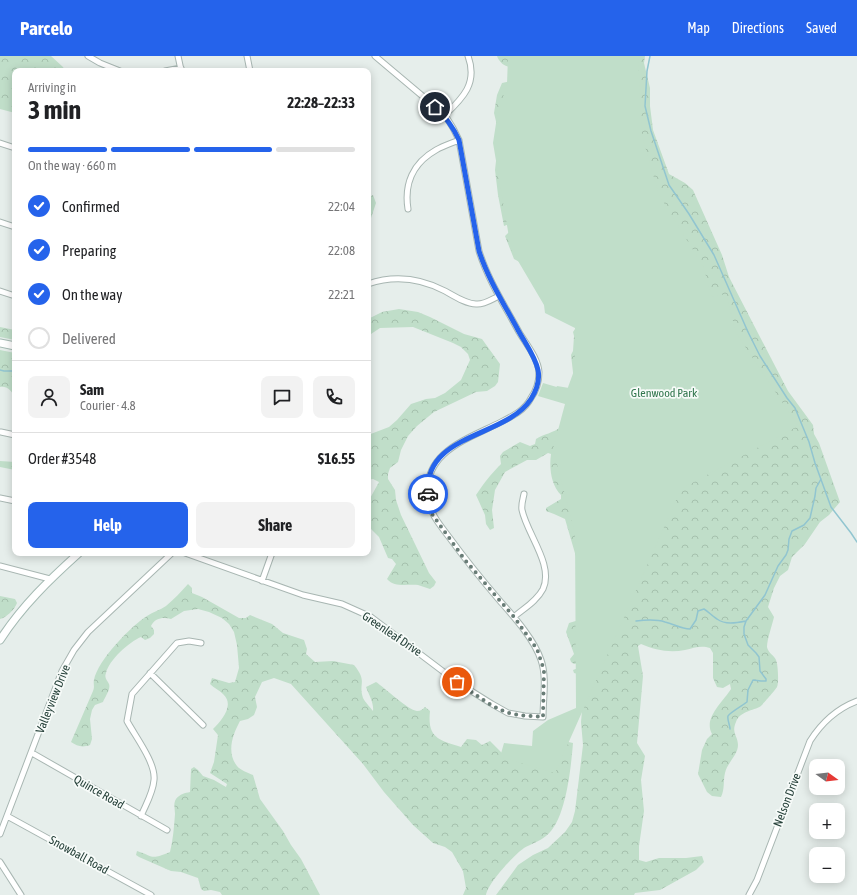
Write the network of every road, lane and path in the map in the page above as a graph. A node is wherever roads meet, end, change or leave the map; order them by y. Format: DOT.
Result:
graph roads {
  1 [pos="88,56"];
  2 [pos="178,56"];
  3 [pos="246,56"];
  4 [pos="375,56"];
  5 [pos="468,56"];
  6 [pos="112,68"];
  7 [pos="181,68"];
  8 [pos="249,68"];
  9 [pos="444,115"];
  10 [pos="459,140"];
  11 [pos="0,143"];
  12 [pos="12,147"];
  13 [pos="408,209"];
  14 [pos="0,222"];
  15 [pos="12,226"];
  16 [pos="371,283"];
  17 [pos="0,291"];
  18 [pos="12,295"];
  19 [pos="499,296"];
  20 [pos="0,343"];
  21 [pos="12,345"];
  22 [pos="1,432"];
  23 [pos="12,434"];
  24 [pos="524,494"];
  25 [pos="0,498"];
  26 [pos="12,500"];
  27 [pos="76,556"];
  28 [pos="169,556"];
  29 [pos="193,556"];
  30 [pos="271,556"];
  31 [pos="0,566"];
  32 [pos="50,579"];
  33 [pos="262,581"];
  34 [pos="514,617"];
  35 [pos="0,640"];
  36 [pos="201,643"];
  37 [pos="150,673"];
  38 [pos="857,701"];
  39 [pos="203,725"];
  40 [pos="32,753"];
  41 [pos="8,816"];
  42 [pos="141,816"];
  43 [pos="168,830"];
  44 [pos="0,834"];
  45 [pos="0,862"];
  46 [pos="20,895"];
  47 [pos="151,895"];
  48 [pos="749,895"];
  1 -- 6 [label="street"];
  2 -- 7 [label="street"];
  3 -- 8 [label="street"];
  4 -- 9 [label="street"];
  5 -- 9 [label="street"];
  9 -- 10 [label="street"];
  10 -- 13 [label="street"];
  10 -- 19 [label="street"];
  11 -- 12 [label="street"];
  14 -- 15 [label="street"];
  16 -- 19 [label="street"];
  17 -- 18 [label="street"];
  19 -- 34 [label="street"];
  20 -- 21 [label="street"];
  22 -- 23 [label="street"];
  24 -- 34 [label="street"];
  25 -- 26 [label="street"];
  27 -- 32 [label="street"];
  28 -- 40 [label="street, Valleyview Drive"];
  29 -- 33 [label="street, Greenleaf Drive"];
  30 -- 33 [label="street"];
  31 -- 32 [label="street"];
  32 -- 35 [label="street"];
  33 -- 34 [label="street, Greenleaf Drive"];
  36 -- 37 [label="street"];
  37 -- 39 [label="street"];
  37 -- 42 [label="street"];
  38 -- 48 [label="street, Nelson Drive"];
  40 -- 41 [label="street, Valleyview Drive"];
  40 -- 42 [label="street, Quince Road"];
  41 -- 44 [label="street, Valleyview Drive"];
  41 -- 47 [label="street, Snowball Road"];
  42 -- 43 [label="street, Quince Road"];
  45 -- 46 [label="street"];
}
